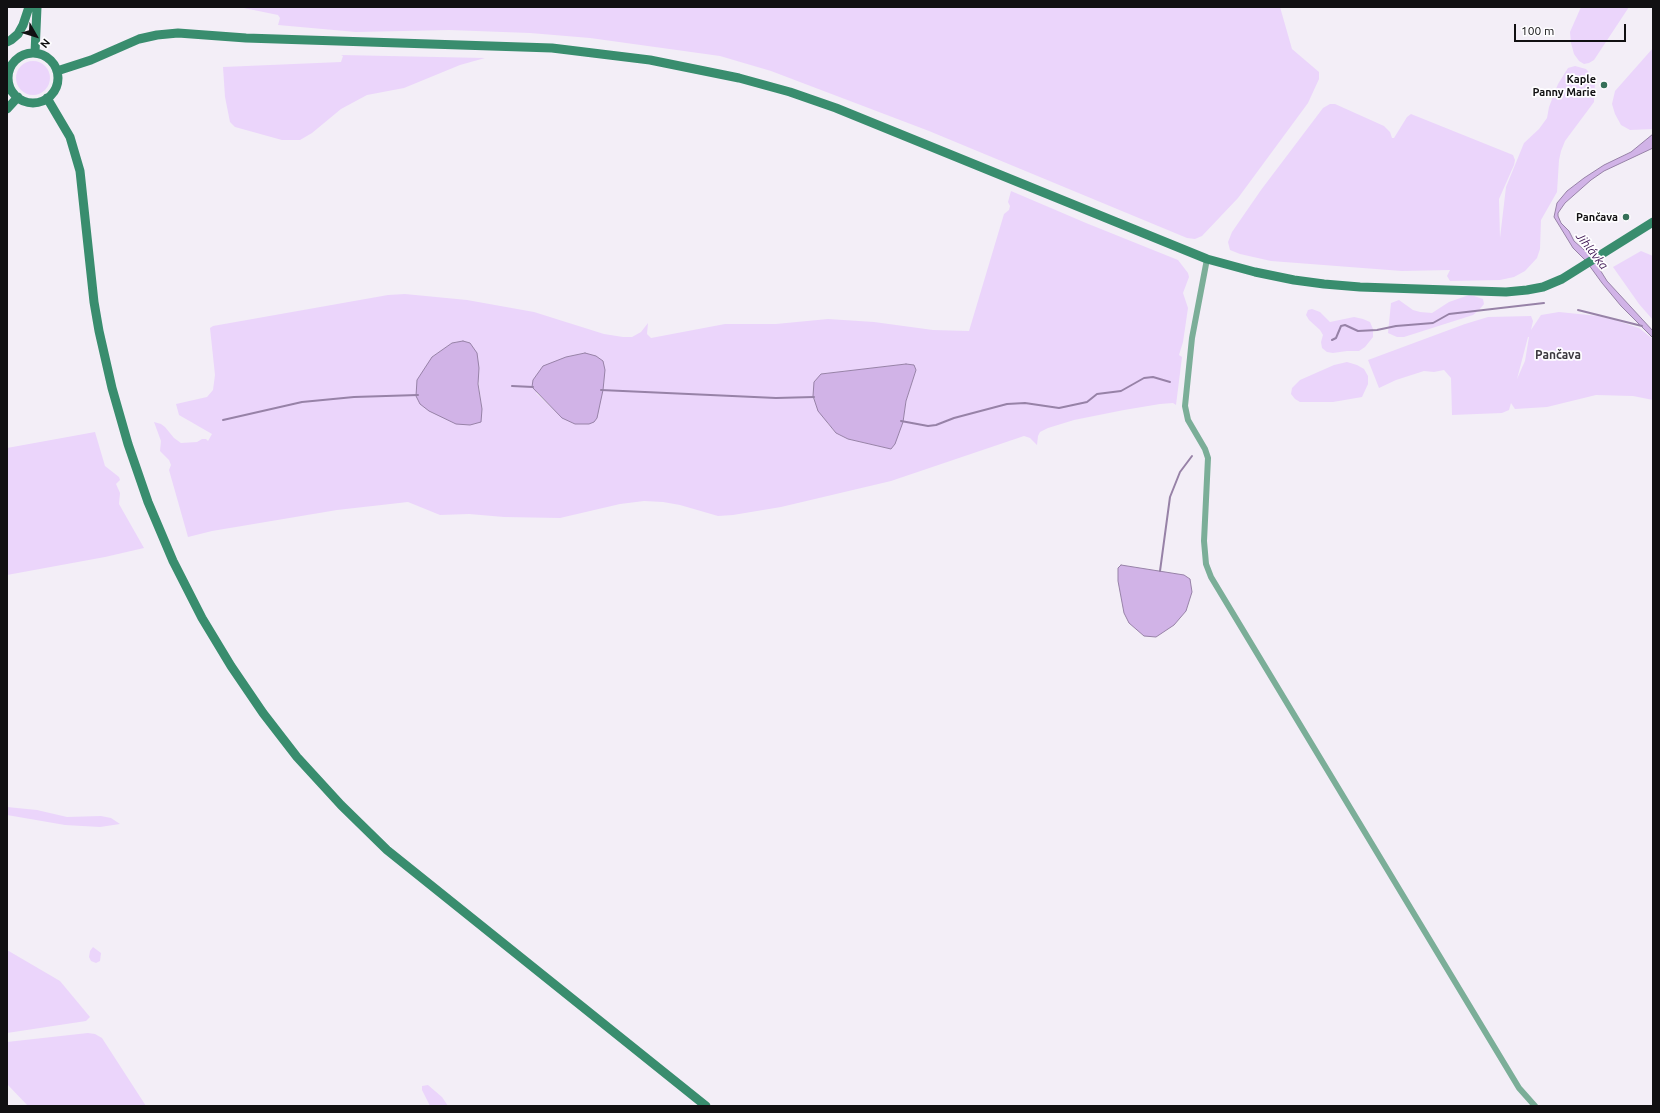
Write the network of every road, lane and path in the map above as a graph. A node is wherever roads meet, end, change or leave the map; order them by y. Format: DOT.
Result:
graph roads {
  1 [pos="30,7"];
  2 [pos="37,7"];
  3 [pos="7,42"];
  4 [pos="35,53"];
  5 [pos="9,68"];
  6 [pos="57,71"];
  7 [pos="18,97"];
  8 [pos="47,98"];
  9 [pos="7,109"];
  10 [pos="1653,222"];
  11 [pos="1207,259"];
  12 [pos="706,1106"];
  13 [pos="1535,1106"];
  1 -- 3 [label="main road"];
  2 -- 4 [label="main road"];
  4 -- 5 [label="main road"];
  4 -- 6 [label="main road"];
  5 -- 7 [label="main road"];
  6 -- 8 [label="main road"];
  6 -- 11 [label="main road"];
  7 -- 8 [label="main road"];
  7 -- 9 [label="main road"];
  8 -- 12 [label="main road"];
  10 -- 11 [label="main road"];
  11 -- 13 [label="street"];
}
